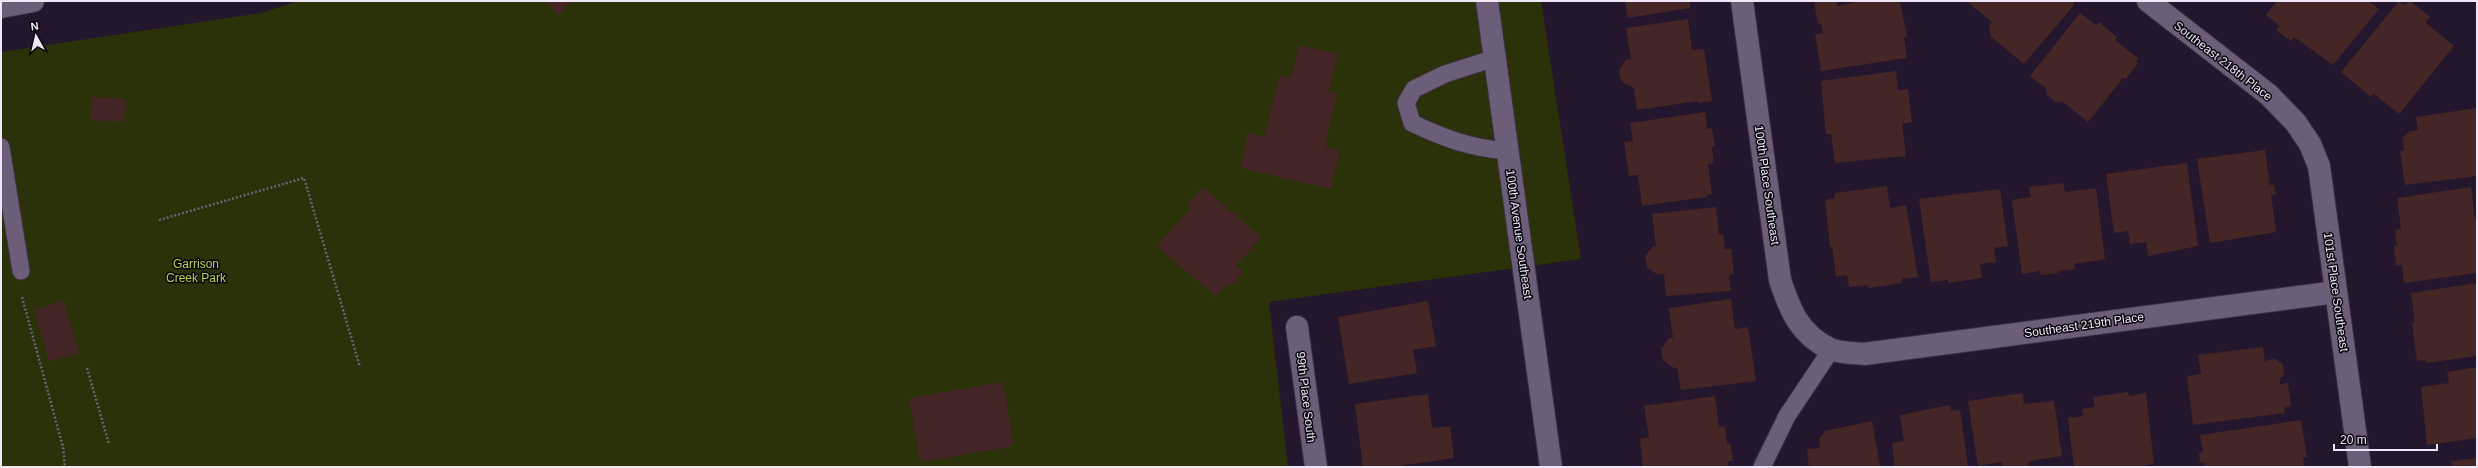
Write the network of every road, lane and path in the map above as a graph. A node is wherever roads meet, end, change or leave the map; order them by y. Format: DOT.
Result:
graph roads {
  1 [pos="34,1"];
  2 [pos="1487,1"];
  3 [pos="1742,1"];
  4 [pos="2148,1"];
  5 [pos="1,7"];
  6 [pos="1495,58"];
  7 [pos="2296,123"];
  8 [pos="1,146"];
  9 [pos="1508,151"];
  10 [pos="159,220"];
  11 [pos="21,271"];
  12 [pos="2336,292"];
  13 [pos="1297,327"];
  14 [pos="1832,350"];
  15 [pos="360,366"];
  16 [pos="87,368"];
  17 [pos="109,444"];
  18 [pos="65,467"];
  19 [pos="1316,467"];
  20 [pos="1551,467"];
  21 [pos="1762,467"];
  22 [pos="2360,467"];
  1 -- 5 [label="street"];
  2 -- 6 [label="street, 100th Avenue Southeast"];
  3 -- 14 [label="street, 100th Place Southeast"];
  4 -- 7 [label="street, Southeast 218th Place"];
  6 -- 9 [label="street, 100th Avenue Southeast"];
  6 -- 9 [label="lane"];
  7 -- 12 [label="street, 101st Place Southeast"];
  8 -- 11 [label="lane"];
  9 -- 20 [label="street, 100th Avenue Southeast"];
  10 -- 15 [label="path"];
  11 -- 18 [label="path"];
  12 -- 14 [label="street, Southeast 219th Place"];
  12 -- 22 [label="street, 101st Place Southeast"];
  13 -- 19 [label="street, 99th Place South"];
  14 -- 21 [label="lane"];
  16 -- 17 [label="path"];
}
